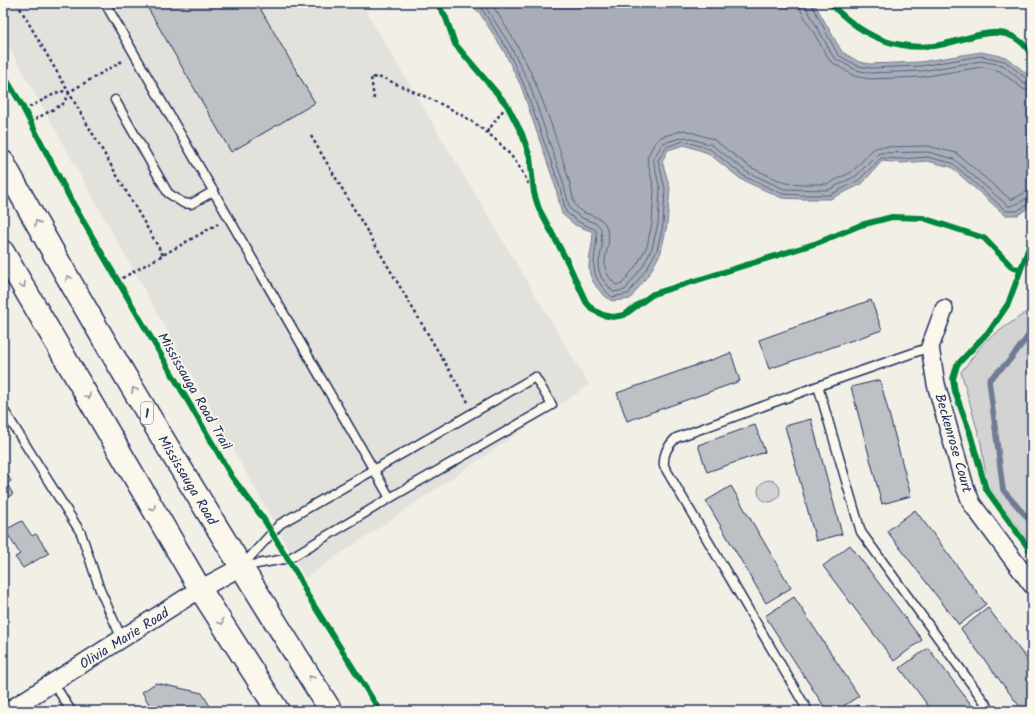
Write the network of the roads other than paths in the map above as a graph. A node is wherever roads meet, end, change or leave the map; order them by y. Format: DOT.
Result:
graph roads {
  1 [pos="105,3"];
  2 [pos="115,100"];
  3 [pos="3,162"];
  4 [pos="214,191"];
  5 [pos="3,252"];
  6 [pos="944,309"];
  7 [pos="930,347"];
  8 [pos="818,386"];
  9 [pos="3,409"];
  10 [pos="374,470"];
  11 [pos="390,498"];
  12 [pos="241,567"];
  13 [pos="1032,585"];
  14 [pos="200,589"];
  15 [pos="122,638"];
  16 [pos="53,682"];
  17 [pos="8,711"];
  18 [pos="72,711"];
  19 [pos="278,711"];
  20 [pos="332,711"];
  21 [pos="808,711"];
  22 [pos="991,711"];
  1 -- 4 [label="lane"];
  2 -- 4 [label="lane"];
  12 -- 3 [label="main road, Mississauga Road / 1, one-way"];
  4 -- 10 [label="lane"];
  5 -- 14 [label="main road, one-way"];
  6 -- 7 [label="street, Beckenrose Court"];
  7 -- 8 [label="lane"];
  7 -- 13 [label="street, Beckenrose Court"];
  8 -- 21 [label="lane"];
  8 -- 22 [label="lane"];
  9 -- 15 [label="lane"];
  10 -- 11 [label="lane"];
  10 -- 11 [label="lane"];
  10 -- 12 [label="lane"];
  11 -- 12 [label="lane"];
  12 -- 14 [label="street, Olivia Marie Road"];
  20 -- 12 [label="main road, Mississauga Road / 1, one-way"];
  14 -- 15 [label="street, Olivia Marie Road"];
  14 -- 19 [label="main road, one-way"];
  15 -- 16 [label="street, Olivia Marie Road"];
  16 -- 17 [label="street, Olivia Marie Road"];
  16 -- 18 [label="lane"];
}
